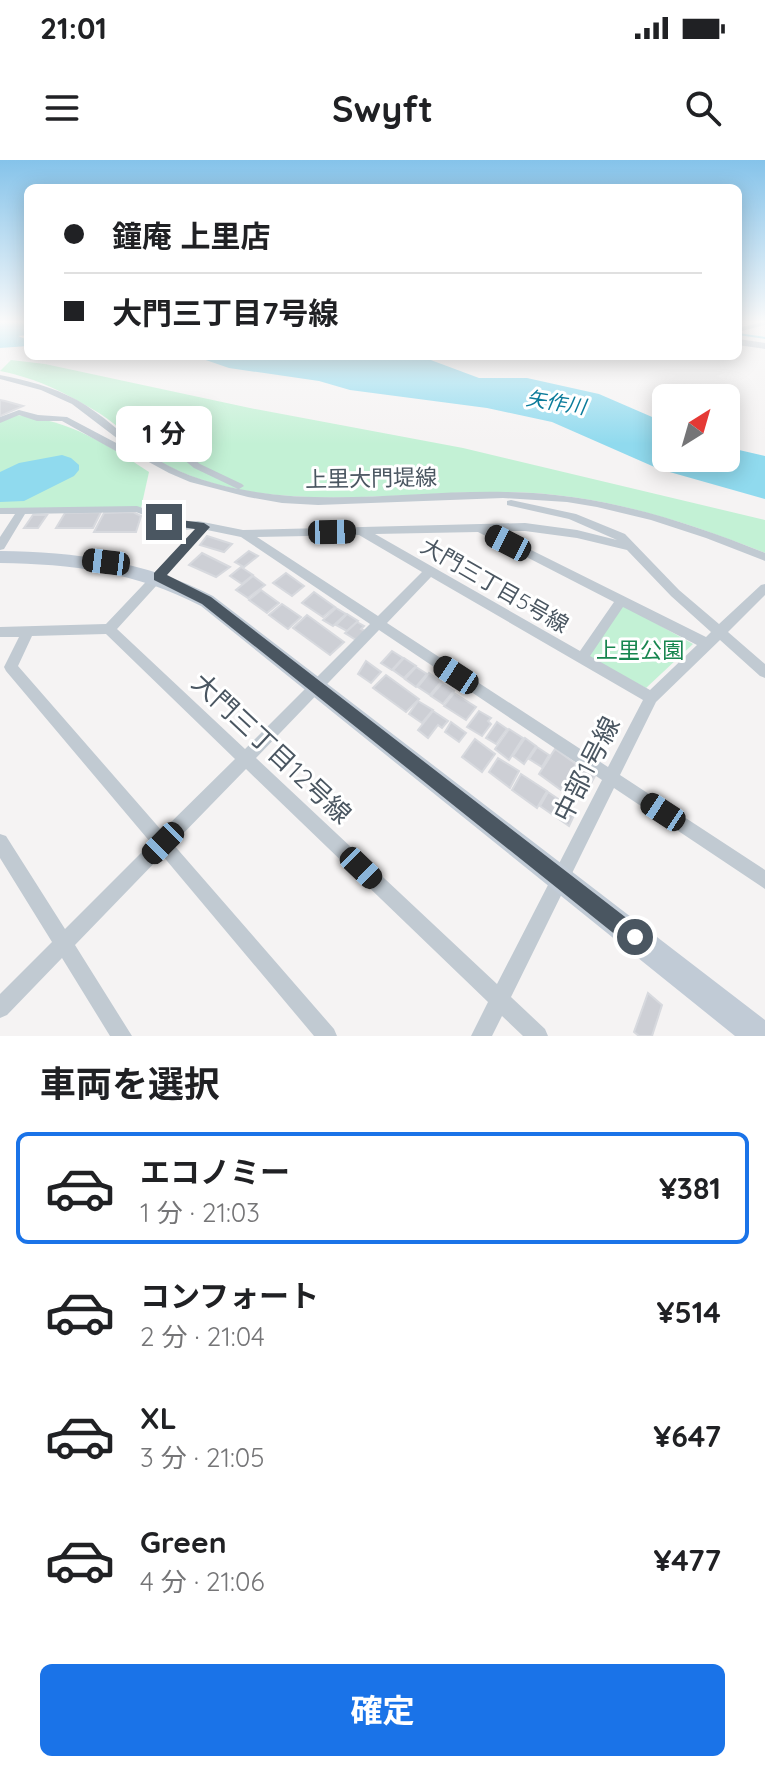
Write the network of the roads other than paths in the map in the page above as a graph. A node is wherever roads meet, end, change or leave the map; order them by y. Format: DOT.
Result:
graph roads {
  1 [pos="0,377"];
  2 [pos="0,420"];
  3 [pos="182,439"];
  4 [pos="148,458"];
  5 [pos="250,494"];
  6 [pos="477,496"];
  7 [pos="0,511"];
  8 [pos="22,511"];
  9 [pos="204,527"];
  10 [pos="479,529"];
  11 [pos="361,532"];
  12 [pos="243,534"];
  13 [pos="0,546"];
  14 [pos="632,547"];
  15 [pos="0,557"];
  16 [pos="765,557"];
  17 [pos="430,571"];
  18 [pos="158,576"];
  19 [pos="765,588"];
  20 [pos="621,601"];
  21 [pos="377,623"];
  22 [pos="109,629"];
  23 [pos="28,631"];
  24 [pos="0,632"];
  25 [pos="719,632"];
  26 [pos="705,643"];
  27 [pos="582,658"];
  28 [pos="765,672"];
  29 [pos="316,686"];
  30 [pos="651,698"];
  31 [pos="246,759"];
  32 [pos="612,778"];
  33 [pos="0,842"];
  34 [pos="163,843"];
  35 [pos="559,878"];
  36 [pos="765,880"];
  37 [pos="62,943"];
  38 [pos="499,999"];
  39 [pos="0,1008"];
  40 [pos="122,1036"];
  41 [pos="327,1036"];
  42 [pos="481,1036"];
  43 [pos="538,1036"];
  44 [pos="760,1036"];
  1 -- 4 [label="street, 上里大門堤線"];
  2 -- 4 [label="street"];
  3 -- 5 [label="street"];
  4 -- 5 [label="street, 上里大門堤線"];
  5 -- 6 [label="street, 上里大門堤線"];
  6 -- 14 [label="street"];
  6 -- 16 [label="street, 上里大門堤線"];
  7 -- 8 [label="street"];
  8 -- 9 [label="street"];
  8 -- 13 [label="street"];
  9 -- 12 [label="street"];
  9 -- 18 [label="street"];
  10 -- 11 [label="street"];
  10 -- 14 [label="street"];
  10 -- 20 [label="street"];
  11 -- 12 [label="street"];
  11 -- 17 [label="street, 大門三丁目5号線"];
  12 -- 21 [label="street"];
  14 -- 25 [label="street"];
  15 -- 18 [label="street"];
  17 -- 21 [label="street"];
  17 -- 27 [label="street, 大門三丁目5号線"];
  18 -- 22 [label="street"];
  18 -- 29 [label="street"];
  19 -- 25 [label="street, 中部1号線"];
  20 -- 26 [label="street"];
  20 -- 27 [label="street"];
  21 -- 29 [label="street"];
  21 -- 32 [label="street"];
  22 -- 23 [label="street"];
  22 -- 31 [label="street, 大門三丁目12号線"];
  23 -- 24 [label="street"];
  23 -- 34 [label="street"];
  25 -- 26 [label="street, 中部1号線"];
  25 -- 28 [label="street"];
  26 -- 30 [label="street, 中部1号線"];
  27 -- 30 [label="street, 大門三丁目5号線"];
  29 -- 31 [label="street"];
  29 -- 35 [label="street"];
  30 -- 32 [label="street, 中部1号線"];
  31 -- 34 [label="street"];
  31 -- 38 [label="street, 大門三丁目12号線"];
  32 -- 35 [label="street, 中部1号線"];
  32 -- 36 [label="street"];
  33 -- 37 [label="street"];
  34 -- 37 [label="street"];
  34 -- 41 [label="street"];
  35 -- 38 [label="street, 中部1号線"];
  35 -- 44 [label="street"];
  37 -- 39 [label="street"];
  37 -- 40 [label="street"];
  38 -- 42 [label="street, 中部1号線"];
  38 -- 43 [label="street, 大門三丁目12号線"];
}
